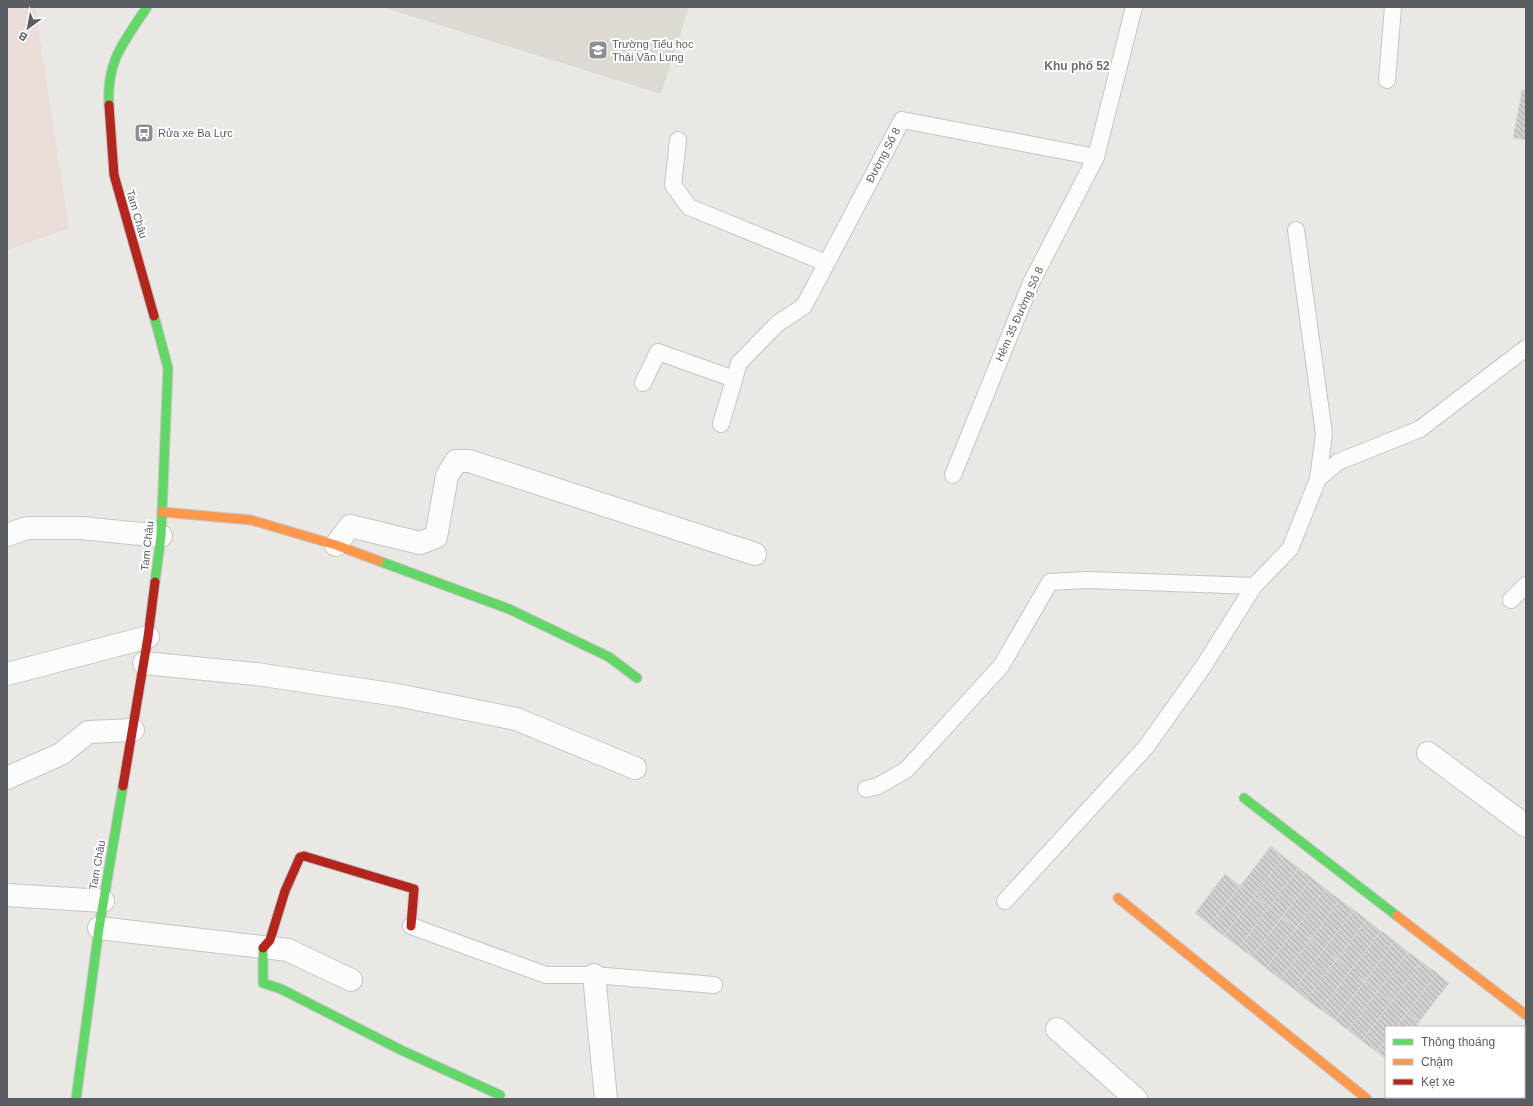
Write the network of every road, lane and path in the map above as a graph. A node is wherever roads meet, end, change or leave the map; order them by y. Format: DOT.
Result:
graph roads {
  1 [pos="146,7"];
  2 [pos="1134,7"];
  3 [pos="1393,7"];
  4 [pos="1387,80"];
  5 [pos="678,140"];
  6 [pos="1096,158"];
  7 [pos="1296,230"];
  8 [pos="826,263"];
  9 [pos="1526,348"];
  10 [pos="734,379"];
  11 [pos="643,383"];
  12 [pos="721,424"];
  13 [pos="953,475"];
  14 [pos="1318,479"];
  15 [pos="162,512"];
  16 [pos="7,535"];
  17 [pos="161,536"];
  18 [pos="336,545"];
  19 [pos="755,554"];
  20 [pos="1254,586"];
  21 [pos="1526,586"];
  22 [pos="1511,600"];
  23 [pos="148,637"];
  24 [pos="144,663"];
  25 [pos="7,674"];
  26 [pos="636,678"];
  27 [pos="133,730"];
  28 [pos="1428,753"];
  29 [pos="635,768"];
  30 [pos="7,778"];
  31 [pos="866,789"];
  32 [pos="1244,798"];
  33 [pos="1526,826"];
  34 [pos="7,895"];
  35 [pos="1118,898"];
  36 [pos="103,901"];
  37 [pos="1005,901"];
  38 [pos="411,926"];
  39 [pos="99,928"];
  40 [pos="263,947"];
  41 [pos="594,975"];
  42 [pos="351,980"];
  43 [pos="714,985"];
  44 [pos="1526,1015"];
  45 [pos="1057,1029"];
  46 [pos="500,1095"];
  47 [pos="76,1099"];
  48 [pos="606,1099"];
  49 [pos="1136,1099"];
  50 [pos="1367,1099"];
  1 -- 15 [label="street, Tam Châu"];
  2 -- 6 [label="lane"];
  3 -- 4 [label="lane"];
  5 -- 8 [label="lane"];
  6 -- 8 [label="lane, Đường Số 8"];
  6 -- 13 [label="lane, Hẻm 35 Đường Số 8"];
  7 -- 14 [label="lane"];
  8 -- 10 [label="lane, Đường Số 8"];
  9 -- 14 [label="lane"];
  10 -- 11 [label="lane"];
  10 -- 12 [label="lane, Đường Số 8"];
  14 -- 20 [label="lane"];
  15 -- 17 [label="street, Tam Châu"];
  15 -- 18 [label="street"];
  16 -- 17 [label="street"];
  17 -- 23 [label="street, Tam Châu"];
  18 -- 19 [label="street"];
  18 -- 26 [label="street"];
  20 -- 31 [label="lane"];
  20 -- 37 [label="lane"];
  21 -- 22 [label="lane"];
  23 -- 24 [label="street, Tam Châu"];
  23 -- 25 [label="street"];
  24 -- 27 [label="street, Tam Châu"];
  24 -- 29 [label="street"];
  27 -- 30 [label="street"];
  27 -- 36 [label="street, Tam Châu"];
  28 -- 33 [label="street"];
  32 -- 44 [label="street"];
  34 -- 36 [label="street"];
  35 -- 50 [label="street"];
  36 -- 39 [label="street, Tam Châu"];
  38 -- 40 [label="street"];
  38 -- 41 [label="lane"];
  39 -- 40 [label="street"];
  39 -- 47 [label="street, Tam Châu"];
  40 -- 42 [label="street"];
  40 -- 46 [label="street"];
  41 -- 43 [label="lane"];
  41 -- 48 [label="street"];
  45 -- 49 [label="street"];
}
